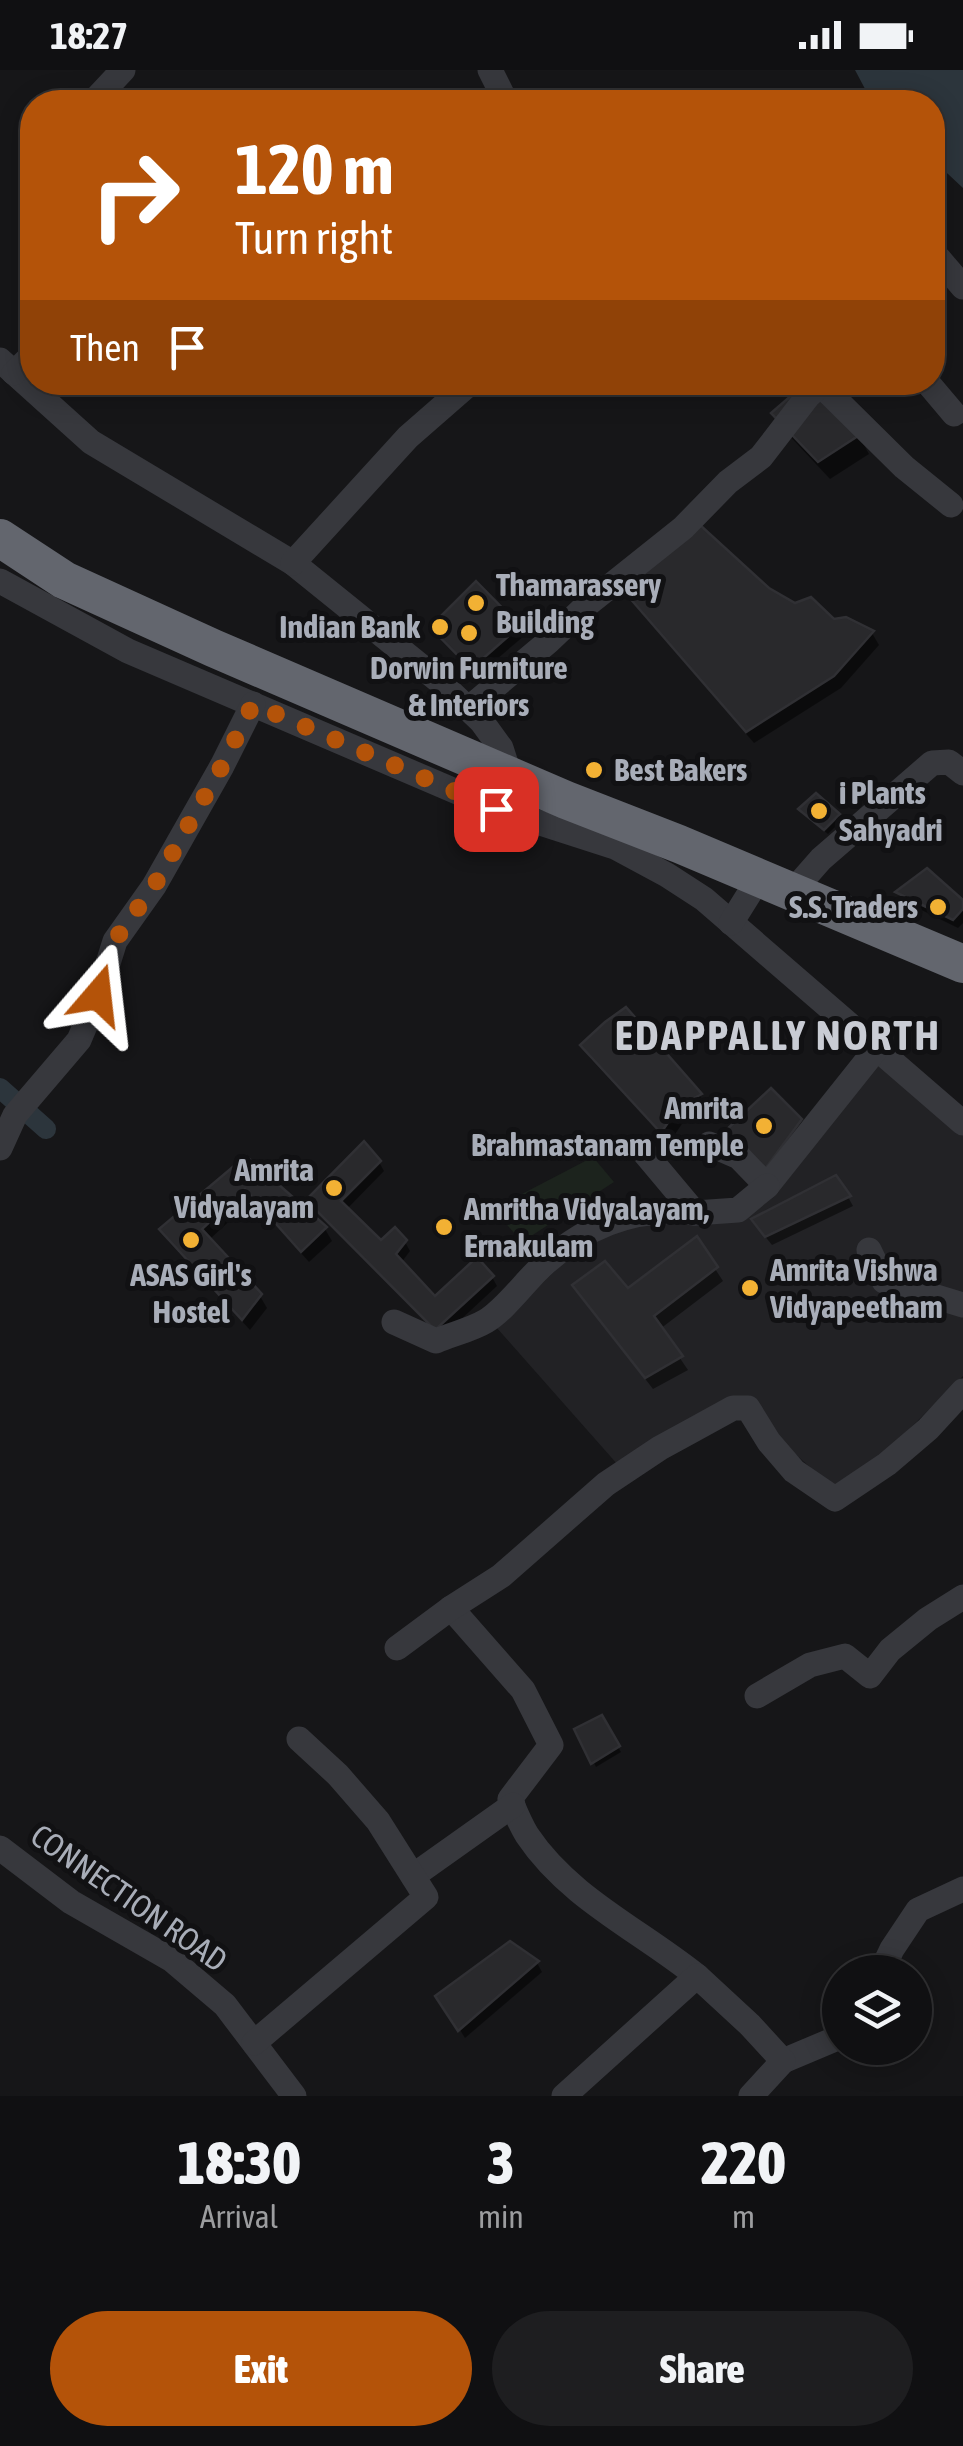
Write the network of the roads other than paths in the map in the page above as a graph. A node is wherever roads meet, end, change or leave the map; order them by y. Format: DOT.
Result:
graph roads {
  1 [pos="123,70"];
  2 [pos="104,90"];
  3 [pos="945,267"];
  4 [pos="963,288"];
  5 [pos="46,395"];
  6 [pos="455,395"];
  7 [pos="809,395"];
  8 [pos="833,395"];
  9 [pos="938,395"];
  10 [pos="954,414"];
  11 [pos="950,506"];
  12 [pos="0,538"];
  13 [pos="293,563"];
  14 [pos="0,581"];
  15 [pos="253,704"];
  16 [pos="468,708"];
  17 [pos="963,773"];
  18 [pos="510,776"];
  19 [pos="622,836"];
  20 [pos="776,885"];
  21 [pos="731,923"];
  22 [pos="963,964"];
  23 [pos="877,1048"];
  24 [pos="15,1106"];
  25 [pos="963,1122"];
  26 [pos="709,1144"];
  27 [pos="0,1148"];
  28 [pos="643,1151"];
  29 [pos="767,1186"];
  30 [pos="696,1212"];
  31 [pos="869,1250"];
  32 [pos="963,1305"];
  33 [pos="394,1322"];
  34 [pos="963,1391"];
  35 [pos="963,1596"];
  36 [pos="451,1608"];
  37 [pos="397,1648"];
  38 [pos="757,1696"];
  39 [pos="299,1739"];
  40 [pos="513,1805"];
  41 [pos="0,1848"];
  42 [pos="413,1876"];
  43 [pos="963,1889"];
  44 [pos="889,1955"];
  45 [pos="696,1976"];
  46 [pos="254,2042"];
  47 [pos="822,2045"];
  48 [pos="783,2061"];
  49 [pos="294,2096"];
  50 [pos="564,2096"];
  51 [pos="751,2096"];
  1 -- 2 [label="street"];
  3 -- 4 [label="street"];
  5 -- 13 [label="street"];
  6 -- 13 [label="street"];
  7 -- 16 [label="street"];
  8 -- 11 [label="street"];
  9 -- 10 [label="street"];
  12 -- 18 [label="highway"];
  13 -- 16 [label="street"];
  14 -- 15 [label="street"];
  15 -- 19 [label="street"];
  15 -- 24 [label="street"];
  16 -- 18 [label="street"];
  17 -- 20 [label="street"];
  18 -- 19 [label="highway"];
  19 -- 20 [label="highway"];
  19 -- 21 [label="street"];
  20 -- 21 [label="street"];
  20 -- 22 [label="highway"];
  21 -- 23 [label="street"];
  23 -- 25 [label="street"];
  23 -- 29 [label="street"];
  24 -- 27 [label="street"];
  26 -- 29 [label="street"];
  28 -- 30 [label="street"];
  29 -- 30 [label="street"];
  30 -- 33 [label="street"];
  31 -- 32 [label="street"];
  34 -- 36 [label="street"];
  35 -- 38 [label="street"];
  36 -- 37 [label="street"];
  36 -- 40 [label="street"];
  39 -- 42 [label="street"];
  40 -- 42 [label="street"];
  40 -- 45 [label="street"];
  41 -- 46 [label="street, CONNECTION ROAD"];
  42 -- 46 [label="street"];
  43 -- 44 [label="street"];
  45 -- 48 [label="street"];
  45 -- 50 [label="street"];
  46 -- 49 [label="street, CONNECTION ROAD"];
  47 -- 48 [label="street"];
  48 -- 51 [label="street"];
}
